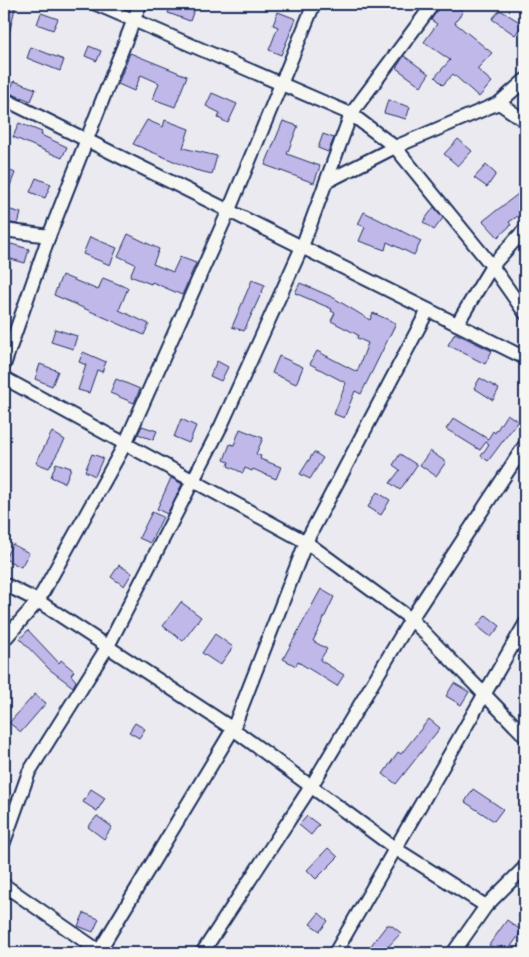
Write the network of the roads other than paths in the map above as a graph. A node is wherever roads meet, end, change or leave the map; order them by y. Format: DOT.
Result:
graph roads {
  1 [pos="96,4"];
  2 [pos="140,4"];
  3 [pos="314,4"];
  4 [pos="433,4"];
  5 [pos="134,20"];
  6 [pos="525,80"];
  7 [pos="282,83"];
  8 [pos="4,99"];
  9 [pos="500,103"];
  10 [pos="351,114"];
  11 [pos="525,121"];
  12 [pos="87,140"];
  13 [pos="395,146"];
  14 [pos="326,182"];
  15 [pos="229,210"];
  16 [pos="525,229"];
  17 [pos="4,230"];
  18 [pos="49,236"];
  19 [pos="302,247"];
  20 [pos="492,266"];
  21 [pos="428,310"];
  22 [pos="525,313"];
  23 [pos="457,324"];
  24 [pos="525,358"];
  25 [pos="4,366"];
  26 [pos="4,378"];
  27 [pos="125,444"];
  28 [pos="525,445"];
  29 [pos="194,481"];
  30 [pos="306,542"];
  31 [pos="4,584"];
  32 [pos="38,601"];
  33 [pos="411,618"];
  34 [pos="525,624"];
  35 [pos="4,640"];
  36 [pos="108,646"];
  37 [pos="485,693"];
  38 [pos="233,729"];
  39 [pos="525,736"];
  40 [pos="312,785"];
  41 [pos="4,842"];
  42 [pos="396,849"];
  43 [pos="525,867"];
  44 [pos="4,885"];
  45 [pos="486,906"];
  46 [pos="100,953"];
  47 [pos="202,953"];
  48 [pos="336,953"];
  49 [pos="453,953"];
  1 -- 5 [label="street"];
  2 -- 5 [label="street"];
  3 -- 7 [label="street"];
  4 -- 10 [label="street"];
  5 -- 7 [label="street"];
  5 -- 12 [label="street"];
  6 -- 9 [label="street"];
  7 -- 10 [label="street"];
  7 -- 15 [label="street"];
  8 -- 12 [label="street"];
  9 -- 11 [label="street"];
  9 -- 13 [label="street"];
  10 -- 13 [label="street"];
  10 -- 14 [label="street"];
  12 -- 15 [label="street"];
  12 -- 18 [label="street"];
  13 -- 14 [label="street"];
  13 -- 20 [label="street"];
  14 -- 19 [label="street"];
  15 -- 19 [label="street"];
  15 -- 27 [label="street"];
  16 -- 20 [label="street"];
  17 -- 18 [label="street"];
  18 -- 25 [label="street"];
  19 -- 21 [label="street"];
  19 -- 29 [label="street"];
  20 -- 22 [label="street"];
  20 -- 23 [label="street"];
  21 -- 23 [label="street"];
  21 -- 30 [label="street"];
  23 -- 24 [label="street"];
  26 -- 27 [label="street"];
  27 -- 29 [label="street"];
  27 -- 32 [label="street"];
  28 -- 33 [label="street"];
  29 -- 30 [label="street"];
  29 -- 36 [label="street"];
  30 -- 33 [label="street"];
  30 -- 38 [label="street"];
  31 -- 32 [label="street"];
  32 -- 35 [label="street"];
  32 -- 36 [label="street"];
  33 -- 37 [label="street"];
  33 -- 40 [label="street"];
  34 -- 37 [label="street"];
  36 -- 38 [label="street"];
  36 -- 41 [label="street"];
  37 -- 39 [label="street"];
  37 -- 42 [label="street"];
  38 -- 40 [label="street"];
  38 -- 46 [label="street"];
  40 -- 42 [label="street"];
  40 -- 47 [label="street"];
  42 -- 45 [label="street"];
  42 -- 48 [label="street"];
  43 -- 45 [label="street"];
  44 -- 46 [label="street"];
  45 -- 49 [label="street"];
}
